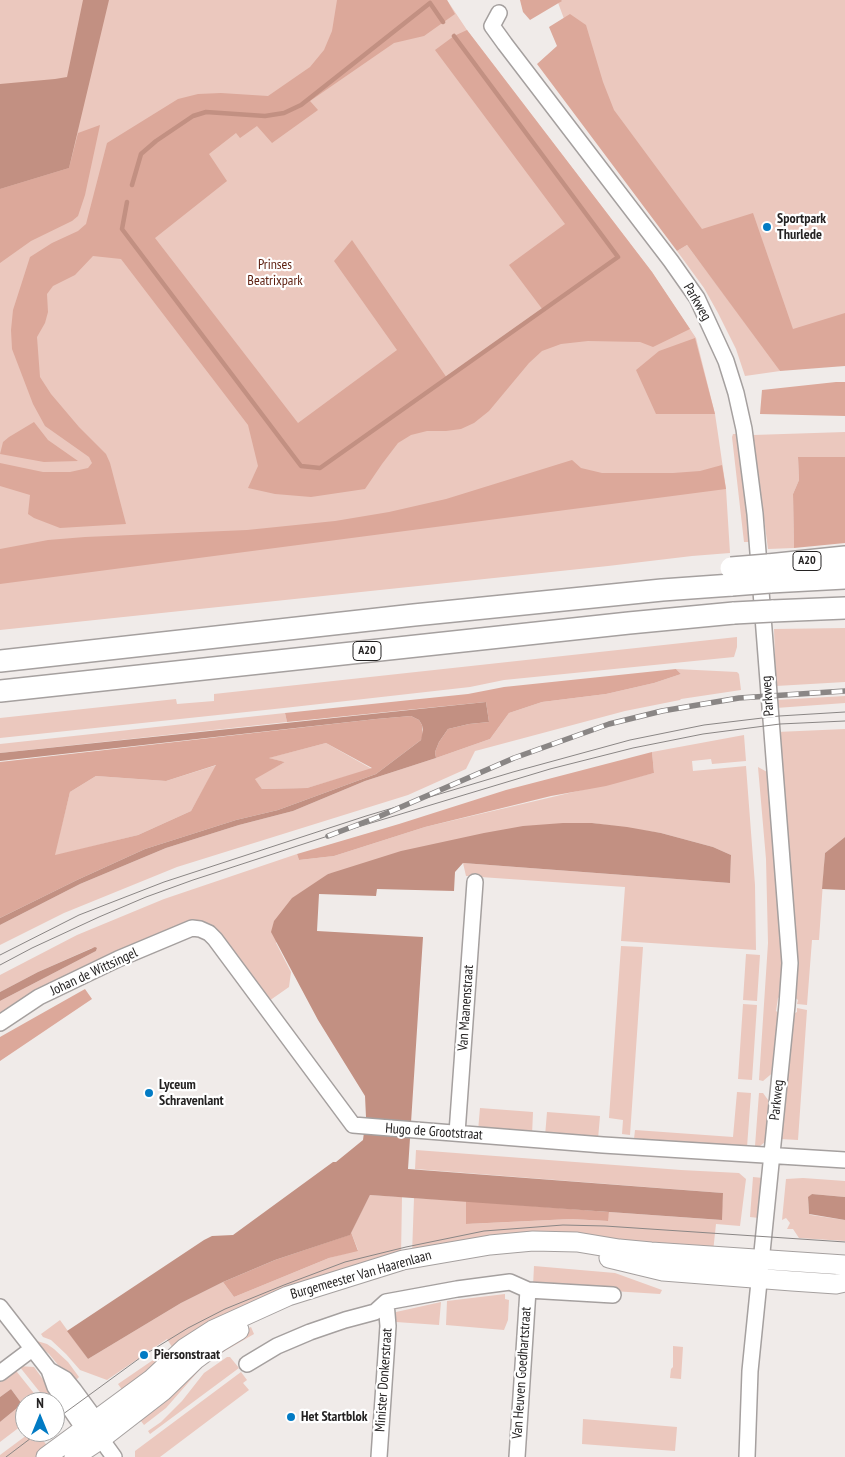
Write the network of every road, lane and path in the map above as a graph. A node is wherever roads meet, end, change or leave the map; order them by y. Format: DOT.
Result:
graph roads {
  1 [pos="499,13"];
  2 [pos="845,557"];
  3 [pos="769,574"];
  4 [pos="845,578"];
  5 [pos="845,608"];
  6 [pos="0,661"];
  7 [pos="0,691"];
  8 [pos="475,882"];
  9 [pos="192,928"];
  10 [pos="0,1023"];
  11 [pos="457,1134"];
  12 [pos="772,1156"];
  13 [pos="845,1160"];
  14 [pos="762,1260"];
  15 [pos="845,1265"];
  16 [pos="760,1279"];
  17 [pos="845,1282"];
  18 [pos="528,1290"];
  19 [pos="613,1294"];
  20 [pos="386,1302"];
  21 [pos="0,1307"];
  22 [pos="32,1349"];
  23 [pos="247,1364"];
  24 [pos="0,1372"];
  25 [pos="90,1424"];
  26 [pos="101,1439"];
  27 [pos="46,1457"];
  28 [pos="74,1457"];
  29 [pos="114,1457"];
  30 [pos="379,1457"];
  31 [pos="517,1457"];
  32 [pos="747,1457"];
  1 -- 12 [label="street, Parkweg"];
  2 -- 3 [label="highway, A20"];
  3 -- 4 [label="highway, A20"];
  3 -- 6 [label="highway, A20, bridge"];
  5 -- 7 [label="highway, A20, bridge"];
  8 -- 11 [label="street, Van Maanenstraat"];
  9 -- 10 [label="street, Johan de Wittsingel"];
  9 -- 11 [label="street, Hugo de Grootstraat"];
  11 -- 12 [label="street, Hugo de Grootstraat"];
  12 -- 13 [label="street, Hugo de Grootstraat"];
  12 -- 14 [label="street, Parkweg"];
  14 -- 15 [label="main road, Burgemeester Van Haarenlaan"];
  14 -- 16 [label="street, Parkweg"];
  14 -- 25 [label="main road, Burgemeester Van Haarenlaan"];
  16 -- 17 [label="main road, Burgemeester Van Haarenlaan"];
  16 -- 26 [label="main road, Burgemeester Van Haarenlaan"];
  16 -- 32 [label="street, Parkweg"];
  18 -- 19 [label="street"];
  18 -- 20 [label="street"];
  18 -- 31 [label="street, Van Heuven Goedhartstraat"];
  20 -- 23 [label="street"];
  20 -- 30 [label="street, Minister Donkerstraat"];
  21 -- 22 [label="street"];
  22 -- 24 [label="street"];
  22 -- 25 [label="street"];
  25 -- 26 [label="street"];
  25 -- 27 [label="main road, Burgemeester Van Haarenlaan"];
  26 -- 28 [label="main road, Burgemeester Van Haarenlaan"];
  26 -- 29 [label="street"];
}
